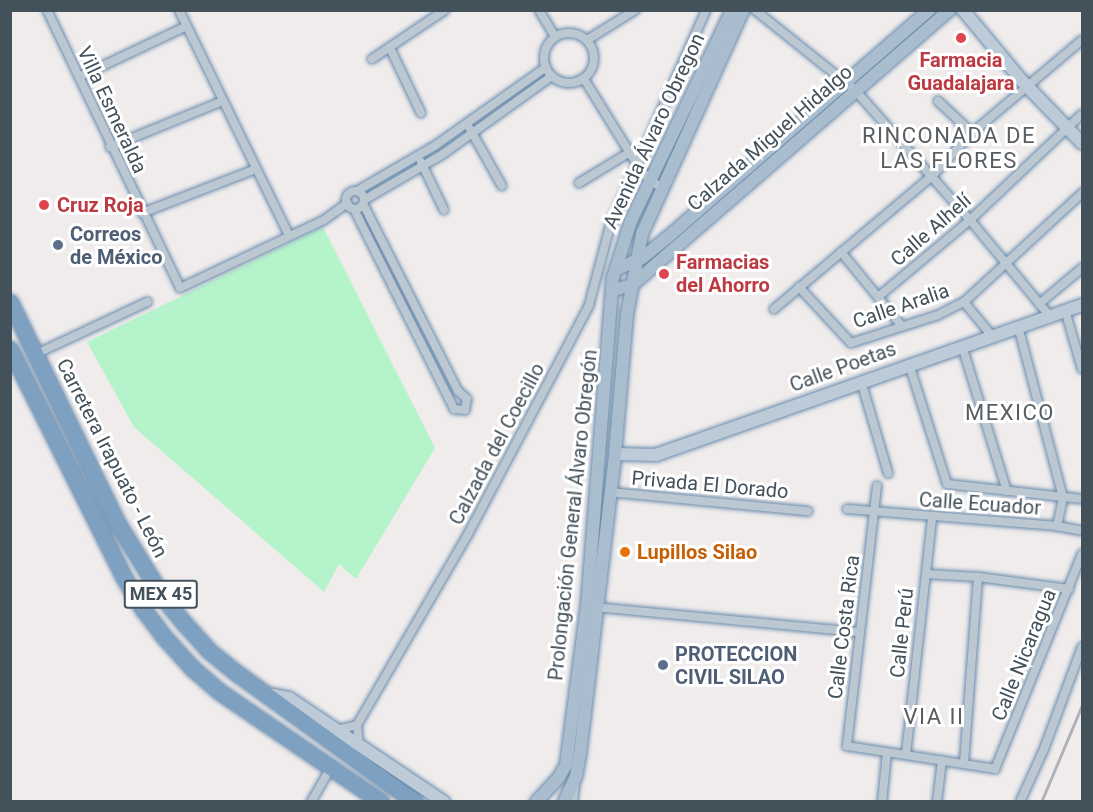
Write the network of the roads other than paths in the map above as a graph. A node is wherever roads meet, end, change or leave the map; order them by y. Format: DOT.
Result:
graph roads {
  1 [pos="179,10"];
  2 [pos="445,10"];
  3 [pos="538,10"];
  4 [pos="635,10"];
  5 [pos="706,10"];
  6 [pos="732,10"];
  7 [pos="743,10"];
  8 [pos="755,10"];
  9 [pos="929,10"];
  10 [pos="949,10"];
  11 [pos="963,10"];
  12 [pos="48,11"];
  13 [pos="187,26"];
  14 [pos="555,36"];
  15 [pos="587,39"];
  16 [pos="1083,40"];
  17 [pos="390,48"];
  18 [pos="372,59"];
  19 [pos="546,67"];
  20 [pos="552,76"];
  21 [pos="79,77"];
  22 [pos="584,79"];
  23 [pos="851,85"];
  24 [pos="1028,86"];
  25 [pos="223,101"];
  26 [pos="938,102"];
  27 [pos="421,112"];
  28 [pos="1083,114"];
  29 [pos="466,124"];
  30 [pos="1068,125"];
  31 [pos="473,132"];
  32 [pos="972,133"];
  33 [pos="1083,143"];
  34 [pos="110,147"];
  35 [pos="630,152"];
  36 [pos="418,156"];
  37 [pos="423,165"];
  38 [pos="638,166"];
  39 [pos="256,169"];
  40 [pos="932,176"];
  41 [pos="650,181"];
  42 [pos="579,183"];
  43 [pos="502,186"];
  44 [pos="662,187"];
  45 [pos="357,191"];
  46 [pos="1083,193"];
  47 [pos="363,202"];
  48 [pos="350,206"];
  49 [pos="444,210"];
  50 [pos="142,213"];
  51 [pos="970,220"];
  52 [pos="646,224"];
  53 [pos="289,236"];
  54 [pos="668,237"];
  55 [pos="840,252"];
  56 [pos="637,260"];
  57 [pos="1006,263"];
  58 [pos="1083,268"];
  59 [pos="596,278"];
  60 [pos="615,279"];
  61 [pos="632,285"];
  62 [pos="799,287"];
  63 [pos="408,294"];
  64 [pos="878,297"];
  65 [pos="399,298"];
  66 [pos="10,302"];
  67 [pos="147,302"];
  68 [pos="964,302"];
  69 [pos="1039,304"];
  70 [pos="1083,305"];
  71 [pos="774,309"];
  72 [pos="1065,310"];
  73 [pos="1050,315"];
  74 [pos="901,325"];
  75 [pos="1018,326"];
  76 [pos="992,336"];
  77 [pos="962,346"];
  78 [pos="10,349"];
  79 [pos="36,354"];
  80 [pos="909,364"];
  81 [pos="1083,369"];
  82 [pos="861,381"];
  83 [pos="615,454"];
  84 [pos="888,473"];
  85 [pos="877,486"];
  86 [pos="1007,491"];
  87 [pos="609,492"];
  88 [pos="1063,498"];
  89 [pos="1083,499"];
  90 [pos="847,509"];
  91 [pos="808,511"];
  92 [pos="874,513"];
  93 [pos="932,516"];
  94 [pos="1057,526"];
  95 [pos="1083,531"];
  96 [pos="1083,554"];
  97 [pos="926,574"];
  98 [pos="978,577"];
  99 [pos="1070,589"];
  100 [pos="592,607"];
  101 [pos="859,632"];
  102 [pos="1083,647"];
  103 [pos="266,694"];
  104 [pos="357,725"];
  105 [pos="337,729"];
  106 [pos="359,744"];
  107 [pos="887,752"];
  108 [pos="906,754"];
  109 [pos="942,760"];
  110 [pos="964,763"];
  111 [pos="331,768"];
  112 [pos="576,776"];
  113 [pos="311,801"];
  114 [pos="381,801"];
  115 [pos="415,801"];
  116 [pos="444,801"];
  117 [pos="536,801"];
  118 [pos="564,801"];
  119 [pos="573,801"];
  120 [pos="882,801"];
  121 [pos="938,801"];
  122 [pos="1020,801"];
  1 -- 13 [label="street"];
  2 -- 17 [label="street"];
  3 -- 14 [label="street"];
  4 -- 15 [label="street"];
  5 -- 38 [label="street, Calzada del Coecillo"];
  6 -- 41 [label="main road, Avenida Álvaro Obregon"];
  7 -- 44 [label="main road, Avenida Álvaro Obregon"];
  8 -- 23 [label="street"];
  9 -- 23 [label="main road, Calzada Miguel Hidalgo"];
  10 -- 23 [label="main road, Calzada Miguel Hidalgo"];
  11 -- 24 [label="street"];
  12 -- 21 [label="street, Villa Esmeralda"];
  13 -- 21 [label="street"];
  13 -- 25 [label="street"];
  14 -- 15 [label="street"];
  14 -- 19 [label="street"];
  15 -- 22 [label="street"];
  16 -- 24 [label="street"];
  17 -- 18 [label="street"];
  17 -- 27 [label="street"];
  19 -- 20 [label="street"];
  19 -- 29 [label="street"];
  20 -- 22 [label="street"];
  20 -- 31 [label="street"];
  21 -- 34 [label="street, Villa Esmeralda"];
  22 -- 35 [label="street"];
  23 -- 40 [label="street"];
  23 -- 54 [label="main road, Calzada Miguel Hidalgo"];
  23 -- 61 [label="main road, Calzada Miguel Hidalgo"];
  24 -- 30 [label="street"];
  24 -- 32 [label="street"];
  25 -- 34 [label="street"];
  25 -- 39 [label="street"];
  26 -- 32 [label="street"];
  28 -- 30 [label="street, Calle Alhelí"];
  29 -- 31 [label="street"];
  29 -- 36 [label="street"];
  30 -- 33 [label="street"];
  30 -- 51 [label="street, Calle Alhelí"];
  31 -- 37 [label="street"];
  31 -- 43 [label="street"];
  32 -- 40 [label="street"];
  34 -- 50 [label="street, Villa Esmeralda"];
  35 -- 38 [label="street"];
  35 -- 42 [label="street"];
  36 -- 37 [label="street"];
  36 -- 45 [label="street"];
  37 -- 47 [label="street"];
  37 -- 49 [label="street"];
  38 -- 41 [label="street"];
  38 -- 59 [label="street, Calzada del Coecillo"];
  39 -- 50 [label="street"];
  39 -- 53 [label="street"];
  40 -- 51 [label="street"];
  40 -- 55 [label="street"];
  41 -- 44 [label="street"];
  41 -- 60 [label="main road, Avenida Álvaro Obregon"];
  44 -- 52 [label="main road, Avenida Álvaro Obregon"];
  45 -- 47 [label="street"];
  45 -- 48 [label="street"];
  46 -- 57 [label="street, Calle Aralia"];
  47 -- 48 [label="street"];
  47 -- 63 [label="street"];
  48 -- 53 [label="street"];
  48 -- 65 [label="street"];
  50 -- 53 [label="street, Villa Esmeralda"];
  51 -- 57 [label="street"];
  51 -- 64 [label="street, Calle Alhelí"];
  52 -- 54 [label="main road"];
  52 -- 56 [label="main road, Avenida Álvaro Obregon"];
  54 -- 56 [label="main road, Calzada Miguel Hidalgo"];
  55 -- 62 [label="street"];
  55 -- 64 [label="street"];
  56 -- 60 [label="main road, Calzada Miguel Hidalgo"];
  56 -- 61 [label="main road, Prolongación General Álvaro Obregón"];
  57 -- 68 [label="street, Calle Aralia"];
  57 -- 69 [label="street"];
  58 -- 69 [label="street"];
  59 -- 60 [label="street"];
  59 -- 104 [label="street, Calzada del Coecillo"];
  60 -- 61 [label="main road, Calzada Miguel Hidalgo"];
  60 -- 100 [label="main road, Prolongación General Álvaro Obregón"];
  61 -- 83 [label="main road, Prolongación General Álvaro Obregón"];
  62 -- 71 [label="street"];
  62 -- 74 [label="street, Calle Aralia"];
  63 -- 65 [label="street"];
  63 -- 65 [label="street"];
  64 -- 74 [label="street"];
  66 -- 79 [label="highway, Carretera Irapuato - León / MEX 45"];
  67 -- 79 [label="street"];
  68 -- 74 [label="street, Calle Aralia"];
  68 -- 76 [label="street, Calle Aralia"];
  69 -- 73 [label="street"];
  70 -- 72 [label="street, Calle Poetas"];
  72 -- 73 [label="street, Calle Poetas"];
  72 -- 81 [label="street"];
  73 -- 75 [label="street, Calle Poetas"];
  75 -- 76 [label="street, Calle Poetas"];
  75 -- 88 [label="street"];
  76 -- 77 [label="street, Calle Poetas"];
  77 -- 80 [label="street, Calle Poetas"];
  77 -- 86 [label="street"];
  78 -- 111 [label="highway, MEX 45"];
  79 -- 103 [label="highway, Carretera Irapuato - León / MEX 45"];
  80 -- 82 [label="street, Calle Poetas"];
  80 -- 86 [label="street"];
  82 -- 83 [label="street, Calle Poetas"];
  82 -- 84 [label="street"];
  83 -- 87 [label="main road, Prolongación General Álvaro Obregón"];
  85 -- 92 [label="street, Calle Costa Rica"];
  86 -- 88 [label="street"];
  87 -- 91 [label="street, Privada El Dorado"];
  87 -- 100 [label="main road, Prolongación General Álvaro Obregón"];
  88 -- 89 [label="street"];
  88 -- 94 [label="street"];
  90 -- 92 [label="street, Calle Ecuador"];
  92 -- 93 [label="street, Calle Ecuador"];
  92 -- 101 [label="street, Calle Costa Rica"];
  93 -- 94 [label="street, Calle Ecuador"];
  93 -- 97 [label="street, Calle Perú"];
  94 -- 95 [label="street, Calle Ecuador"];
  96 -- 99 [label="street, Calle Nicaragua"];
  97 -- 98 [label="street"];
  97 -- 108 [label="street, Calle Perú"];
  98 -- 99 [label="street"];
  98 -- 110 [label="street"];
  99 -- 110 [label="street, Calle Nicaragua"];
  100 -- 101 [label="street"];
  100 -- 112 [label="main road, Prolongación General Álvaro Obregón"];
  100 -- 117 [label="main road, Prolongación General Álvaro Obregón"];
  101 -- 107 [label="street, Calle Costa Rica"];
  102 -- 122 [label="street"];
  103 -- 105 [label="street, MEX 45"];
  103 -- 115 [label="highway, Carretera Irapuato - León / MEX 45"];
  104 -- 105 [label="street"];
  104 -- 106 [label="street"];
  105 -- 106 [label="street, MEX 45"];
  106 -- 116 [label="street, MEX 45"];
  107 -- 108 [label="street"];
  107 -- 120 [label="street"];
  108 -- 109 [label="street"];
  109 -- 110 [label="street"];
  109 -- 121 [label="street"];
  111 -- 113 [label="street"];
  111 -- 114 [label="highway, MEX 45"];
  112 -- 118 [label="main road, Prolongación General Álvaro Obregón"];
  112 -- 119 [label="street"];
}
